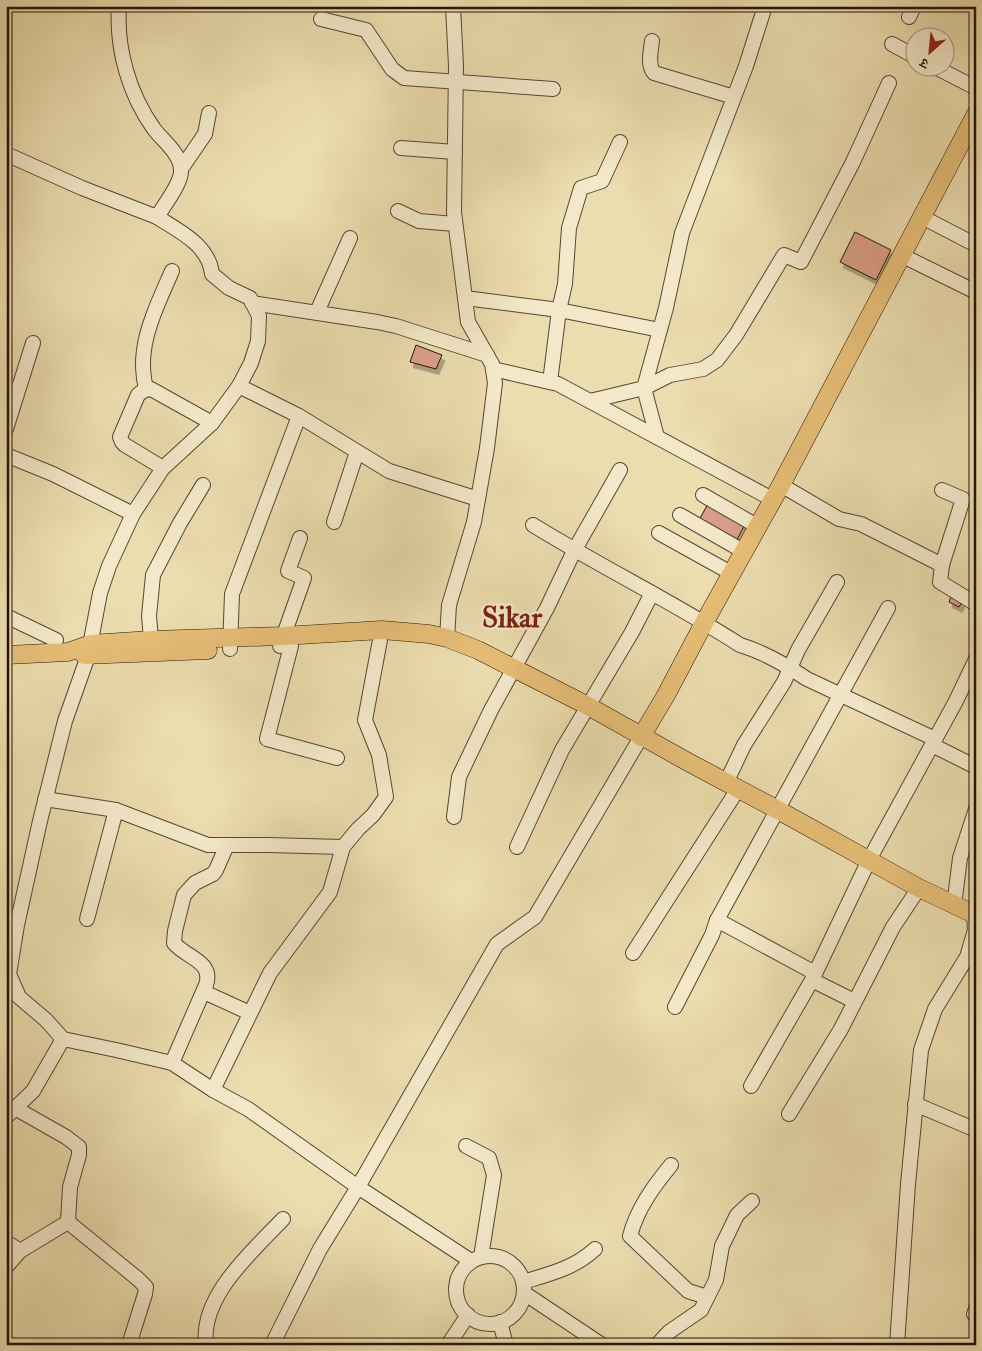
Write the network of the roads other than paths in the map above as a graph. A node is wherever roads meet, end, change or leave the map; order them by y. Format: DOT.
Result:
graph roads {
  1 [pos="119,6"];
  2 [pos="453,6"];
  3 [pos="765,6"];
  4 [pos="321,19"];
  5 [pos="652,41"];
  6 [pos="892,44"];
  7 [pos="904,51"];
  8 [pos="954,77"];
  9 [pos="456,81"];
  10 [pos="889,83"];
  11 [pos="976,88"];
  12 [pos="553,89"];
  13 [pos="734,98"];
  14 [pos="209,113"];
  15 [pos="976,114"];
  16 [pos="620,142"];
  17 [pos="401,148"];
  18 [pos="454,152"];
  19 [pos="6,154"];
  20 [pos="181,169"];
  21 [pos="398,211"];
  22 [pos="157,217"];
  23 [pos="922,217"];
  24 [pos="456,224"];
  25 [pos="350,238"];
  26 [pos="976,245"];
  27 [pos="901,255"];
  28 [pos="172,271"];
  29 [pos="976,292"];
  30 [pos="465,298"];
  31 [pos="252,303"];
  32 [pos="558,310"];
  33 [pos="317,312"];
  34 [pos="660,330"];
  35 [pos="32,343"];
  36 [pos="487,355"];
  37 [pos="493,369"];
  38 [pos="550,382"];
  39 [pos="240,386"];
  40 [pos="644,388"];
  41 [pos="146,389"];
  42 [pos="590,401"];
  43 [pos="299,416"];
  44 [pos="212,423"];
  45 [pos="6,429"];
  46 [pos="657,437"];
  47 [pos="358,452"];
  48 [pos="6,455"];
  49 [pos="163,468"];
  50 [pos="620,470"];
  51 [pos="203,485"];
  52 [pos="942,490"];
  53 [pos="776,492"];
  54 [pos="703,495"];
  55 [pos="478,499"];
  56 [pos="133,514"];
  57 [pos="680,515"];
  58 [pos="334,522"];
  59 [pos="533,525"];
  60 [pos="757,526"];
  61 [pos="659,533"];
  62 [pos="300,538"];
  63 [pos="574,551"];
  64 [pos="743,551"];
  65 [pos="942,565"];
  66 [pos="732,573"];
  67 [pos="837,582"];
  68 [pos="652,593"];
  69 [pos="976,604"];
  70 [pos="888,608"];
  71 [pos="6,616"];
  72 [pos="704,623"];
  73 [pos="412,633"];
  74 [pos="447,638"];
  75 [pos="380,640"];
  76 [pos="285,643"];
  77 [pos="231,644"];
  78 [pos="62,646"];
  79 [pos="152,646"];
  80 [pos="90,650"];
  81 [pos="6,655"];
  82 [pos="976,659"];
  83 [pos="790,667"];
  84 [pos="514,669"];
  85 [pos="841,695"];
  86 [pos="588,706"];
  87 [pos="641,737"];
  88 [pos="933,742"];
  89 [pos="337,758"];
  90 [pos="976,767"];
  91 [pos="732,786"];
  92 [pos="45,799"];
  93 [pos="976,809"];
  94 [pos="116,810"];
  95 [pos="778,810"];
  96 [pos="454,817"];
  97 [pos="227,845"];
  98 [pos="343,847"];
  99 [pos="517,847"];
  100 [pos="870,860"];
  101 [pos="919,888"];
  102 [pos="954,906"];
  103 [pos="975,914"];
  104 [pos="87,920"];
  105 [pos="717,920"];
  106 [pos="11,933"];
  107 [pos="633,953"];
  108 [pos="814,976"];
  109 [pos="204,992"];
  110 [pos="854,1001"];
  111 [pos="675,1007"];
  112 [pos="250,1013"];
  113 [pos="63,1039"];
  114 [pos="172,1063"];
  115 [pos="751,1086"];
  116 [pos="213,1090"];
  117 [pos="915,1104"];
  118 [pos="11,1113"];
  119 [pos="790,1114"];
  120 [pos="976,1130"];
  121 [pos="466,1146"];
  122 [pos="670,1165"];
  123 [pos="358,1187"];
  124 [pos="752,1201"];
  125 [pos="283,1219"];
  126 [pos="68,1222"];
  127 [pos="6,1242"];
  128 [pos="595,1249"];
  129 [pos="20,1251"];
  130 [pos="476,1259"];
  131 [pos="6,1267"];
  132 [pos="523,1287"];
  133 [pos="707,1297"];
  134 [pos="468,1315"];
  135 [pos="500,1322"];
  136 [pos="129,1345"];
  137 [pos="206,1345"];
  138 [pos="272,1345"];
  139 [pos="448,1345"];
  140 [pos="506,1345"];
  141 [pos="602,1345"];
  142 [pos="657,1345"];
  143 [pos="897,1345"];
  1 -- 20 [label="street"];
  2 -- 9 [label="street"];
  3 -- 13 [label="street"];
  4 -- 9 [label="street"];
  5 -- 13 [label="street"];
  6 -- 7 [label="street"];
  8 -- 11 [label="street"];
  9 -- 12 [label="street"];
  9 -- 18 [label="street"];
  10 -- 40 [label="street"];
  13 -- 34 [label="street"];
  14 -- 20 [label="street"];
  15 -- 23 [label="main road"];
  16 -- 32 [label="street"];
  17 -- 18 [label="street"];
  18 -- 24 [label="street"];
  19 -- 22 [label="street"];
  20 -- 22 [label="street"];
  21 -- 24 [label="street"];
  22 -- 31 [label="street"];
  23 -- 26 [label="street"];
  23 -- 27 [label="main road"];
  24 -- 30 [label="street"];
  25 -- 33 [label="street"];
  27 -- 29 [label="street"];
  27 -- 53 [label="main road"];
  28 -- 41 [label="street"];
  30 -- 32 [label="street"];
  30 -- 36 [label="street"];
  31 -- 33 [label="street"];
  31 -- 39 [label="street"];
  32 -- 34 [label="street"];
  32 -- 38 [label="street"];
  33 -- 36 [label="street"];
  34 -- 40 [label="street"];
  35 -- 45 [label="street"];
  36 -- 37 [label="street"];
  37 -- 38 [label="street"];
  37 -- 55 [label="street"];
  38 -- 42 [label="street"];
  39 -- 43 [label="street"];
  39 -- 44 [label="street"];
  40 -- 42 [label="street"];
  40 -- 46 [label="street"];
  41 -- 44 [label="street"];
  41 -- 49 [label="street"];
  42 -- 46 [label="street"];
  43 -- 47 [label="street"];
  43 -- 77 [label="street"];
  44 -- 49 [label="street"];
  46 -- 53 [label="street"];
  47 -- 55 [label="street"];
  47 -- 58 [label="street"];
  48 -- 56 [label="street"];
  49 -- 56 [label="street"];
  50 -- 63 [label="street"];
  51 -- 79 [label="street"];
  52 -- 65 [label="street"];
  53 -- 60 [label="main road"];
  53 -- 65 [label="street"];
  54 -- 60 [label="street"];
  55 -- 74 [label="street"];
  56 -- 80 [label="street"];
  57 -- 64 [label="street"];
  59 -- 63 [label="street"];
  60 -- 64 [label="main road"];
  61 -- 66 [label="street"];
  62 -- 76 [label="street"];
  63 -- 68 [label="street"];
  63 -- 84 [label="street"];
  64 -- 66 [label="main road"];
  65 -- 69 [label="street"];
  66 -- 72 [label="main road"];
  67 -- 83 [label="street"];
  68 -- 72 [label="street"];
  68 -- 86 [label="street"];
  70 -- 85 [label="street"];
  71 -- 78 [label="street"];
  72 -- 83 [label="street"];
  72 -- 87 [label="main road"];
  73 -- 74 [label="main road"];
  73 -- 75 [label="main road"];
  73 -- 76 [label="main road"];
  74 -- 84 [label="main road"];
  75 -- 76 [label="main road"];
  75 -- 98 [label="street"];
  76 -- 77 [label="main road"];
  76 -- 89 [label="street"];
  77 -- 79 [label="main road"];
  78 -- 80 [label="main road"];
  78 -- 81 [label="main road"];
  79 -- 80 [label="main road"];
  80 -- 92 [label="street"];
  82 -- 88 [label="street"];
  83 -- 85 [label="street"];
  83 -- 91 [label="street"];
  84 -- 86 [label="main road"];
  84 -- 96 [label="street"];
  85 -- 88 [label="street"];
  85 -- 95 [label="street"];
  86 -- 87 [label="main road"];
  86 -- 99 [label="street"];
  87 -- 91 [label="main road"];
  87 -- 123 [label="street"];
  88 -- 90 [label="street"];
  88 -- 100 [label="street"];
  91 -- 95 [label="main road"];
  91 -- 107 [label="street"];
  92 -- 94 [label="street"];
  92 -- 106 [label="street"];
  93 -- 102 [label="street"];
  94 -- 97 [label="street"];
  94 -- 104 [label="street"];
  95 -- 100 [label="main road"];
  95 -- 105 [label="street"];
  97 -- 98 [label="street"];
  97 -- 109 [label="street"];
  98 -- 112 [label="street"];
  100 -- 101 [label="main road"];
  100 -- 108 [label="street"];
  101 -- 102 [label="main road"];
  101 -- 110 [label="street"];
  102 -- 103 [label="main road"];
  103 -- 117 [label="street"];
  105 -- 108 [label="street"];
  105 -- 111 [label="street"];
  106 -- 113 [label="street"];
  108 -- 110 [label="street"];
  108 -- 115 [label="street"];
  109 -- 112 [label="street"];
  109 -- 114 [label="street"];
  110 -- 119 [label="street"];
  112 -- 116 [label="street"];
  113 -- 114 [label="street"];
  113 -- 118 [label="street"];
  114 -- 116 [label="street"];
  116 -- 123 [label="street"];
  117 -- 120 [label="street"];
  117 -- 143 [label="street"];
  118 -- 126 [label="street"];
  121 -- 130 [label="street"];
  122 -- 133 [label="street"];
  123 -- 130 [label="street"];
  123 -- 138 [label="street"];
  124 -- 133 [label="street"];
  125 -- 137 [label="street"];
  126 -- 129 [label="street"];
  126 -- 136 [label="street"];
  127 -- 129 [label="street"];
  128 -- 132 [label="street"];
  129 -- 131 [label="street"];
  130 -- 132 [label="street"];
  130 -- 134 [label="street"];
  132 -- 135 [label="street"];
  132 -- 141 [label="street"];
  133 -- 142 [label="street"];
  134 -- 135 [label="street"];
  134 -- 139 [label="street"];
  135 -- 140 [label="street"];
}
